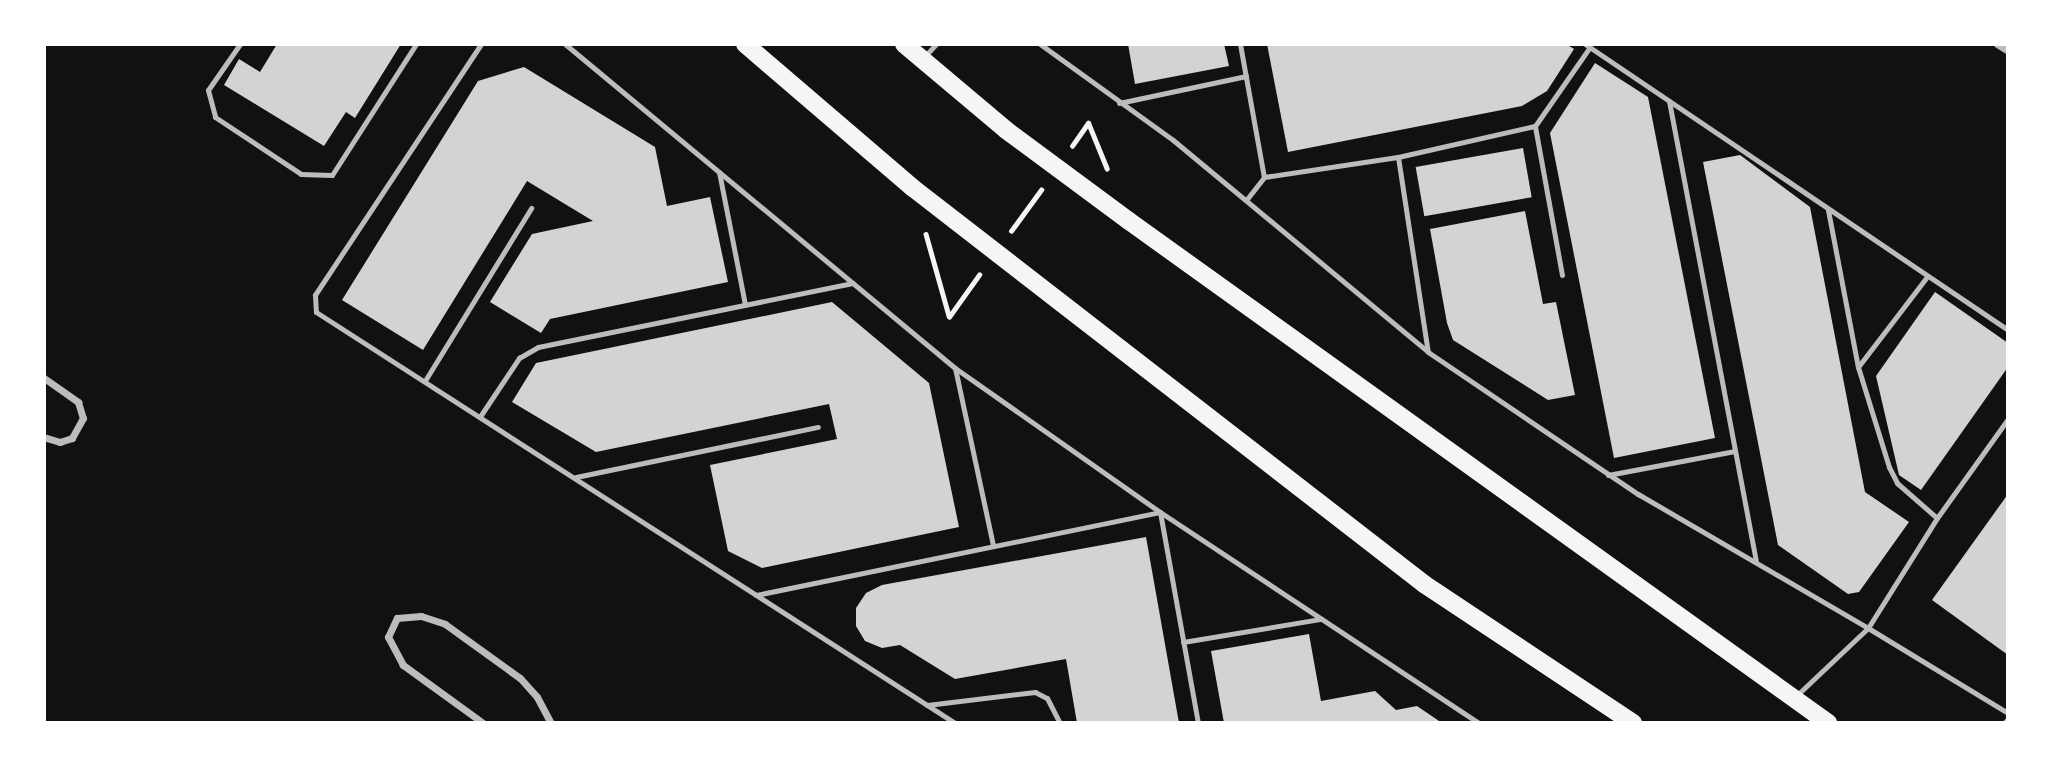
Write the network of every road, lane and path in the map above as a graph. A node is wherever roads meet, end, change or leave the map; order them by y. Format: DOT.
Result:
graph roads {
  1 [pos="240,44"];
  2 [pos="416,44"];
  3 [pos="481,44"];
  4 [pos="565,44"];
  5 [pos="745,44"];
  6 [pos="904,44"];
  7 [pos="936,44"];
  8 [pos="1040,44"];
  9 [pos="1240,44"];
  10 [pos="1997,44"];
  11 [pos="1587,46"];
  12 [pos="2008,51"];
  13 [pos="922,59"];
  14 [pos="1246,76"];
  15 [pos="1669,101"];
  16 [pos="1118,103"];
  17 [pos="1088,123"];
  18 [pos="1535,126"];
  19 [pos="1065,156"];
  20 [pos="1398,157"];
  21 [pos="719,172"];
  22 [pos="1264,177"];
  23 [pos="913,188"];
  24 [pos="1042,188"];
  25 [pos="1247,199"];
  26 [pos="531,208"];
  27 [pos="1828,210"];
  28 [pos="1003,242"];
  29 [pos="988,263"];
  30 [pos="1562,275"];
  31 [pos="1926,278"];
  32 [pos="853,283"];
  33 [pos="745,304"];
  34 [pos="2008,330"];
  35 [pos="1428,352"];
  36 [pos="1858,367"];
  37 [pos="955,368"];
  38 [pos="44,378"];
  39 [pos="425,379"];
  40 [pos="481,415"];
  41 [pos="2008,419"];
  42 [pos="818,427"];
  43 [pos="44,437"];
  44 [pos="1735,451"];
  45 [pos="1608,475"];
  46 [pos="576,477"];
  47 [pos="1160,512"];
  48 [pos="1937,518"];
  49 [pos="993,546"];
  50 [pos="1756,560"];
  51 [pos="756,594"];
  52 [pos="1321,619"];
  53 [pos="1868,628"];
  54 [pos="1184,642"];
  55 [pos="1793,698"];
  56 [pos="927,705"];
  57 [pos="2008,716"];
  58 [pos="483,723"];
  59 [pos="551,723"];
  60 [pos="955,723"];
  61 [pos="1060,723"];
  62 [pos="1198,723"];
  63 [pos="1479,723"];
  64 [pos="1633,723"];
  65 [pos="1828,723"];
  66 [pos="2004,723"];
  1 -- 2 [label="lane"];
  3 -- 39 [label="lane"];
  4 -- 21 [label="lane"];
  5 -- 23 [label="main road"];
  6 -- 13 [label="main road"];
  7 -- 13 [label="lane"];
  8 -- 16 [label="lane"];
  9 -- 14 [label="lane"];
  10 -- 12 [label="street"];
  11 -- 15 [label="lane"];
  11 -- 18 [label="lane"];
  13 -- 55 [label="main road"];
  14 -- 16 [label="lane"];
  14 -- 22 [label="lane"];
  15 -- 27 [label="lane"];
  15 -- 44 [label="lane"];
  16 -- 25 [label="lane"];
  17 -- 19 [label="path"];
  18 -- 20 [label="lane"];
  18 -- 30 [label="lane"];
  20 -- 22 [label="lane"];
  20 -- 35 [label="lane"];
  21 -- 32 [label="lane"];
  21 -- 33 [label="lane"];
  22 -- 25 [label="lane"];
  23 -- 29 [label="path"];
  23 -- 64 [label="main road"];
  24 -- 28 [label="path"];
  25 -- 35 [label="lane"];
  26 -- 39 [label="lane"];
  27 -- 31 [label="lane"];
  27 -- 36 [label="lane"];
  31 -- 34 [label="lane"];
  31 -- 36 [label="lane"];
  32 -- 33 [label="lane"];
  32 -- 37 [label="lane"];
  33 -- 40 [label="lane"];
  35 -- 45 [label="lane"];
  36 -- 48 [label="lane"];
  37 -- 47 [label="lane"];
  37 -- 49 [label="lane"];
  38 -- 43 [label="street"];
  39 -- 40 [label="lane"];
  40 -- 46 [label="lane"];
  41 -- 48 [label="lane"];
  42 -- 46 [label="lane"];
  44 -- 45 [label="lane"];
  44 -- 50 [label="lane"];
  45 -- 50 [label="lane"];
  46 -- 51 [label="lane"];
  47 -- 49 [label="lane"];
  47 -- 52 [label="lane"];
  47 -- 54 [label="lane"];
  48 -- 53 [label="lane"];
  49 -- 51 [label="lane"];
  50 -- 53 [label="lane"];
  51 -- 56 [label="lane"];
  52 -- 54 [label="lane"];
  52 -- 63 [label="lane"];
  53 -- 55 [label="lane"];
  53 -- 57 [label="lane"];
  54 -- 62 [label="lane"];
  55 -- 65 [label="main road"];
  56 -- 60 [label="lane"];
  56 -- 61 [label="lane"];
  57 -- 66 [label="lane"];
  58 -- 59 [label="street"];
}
